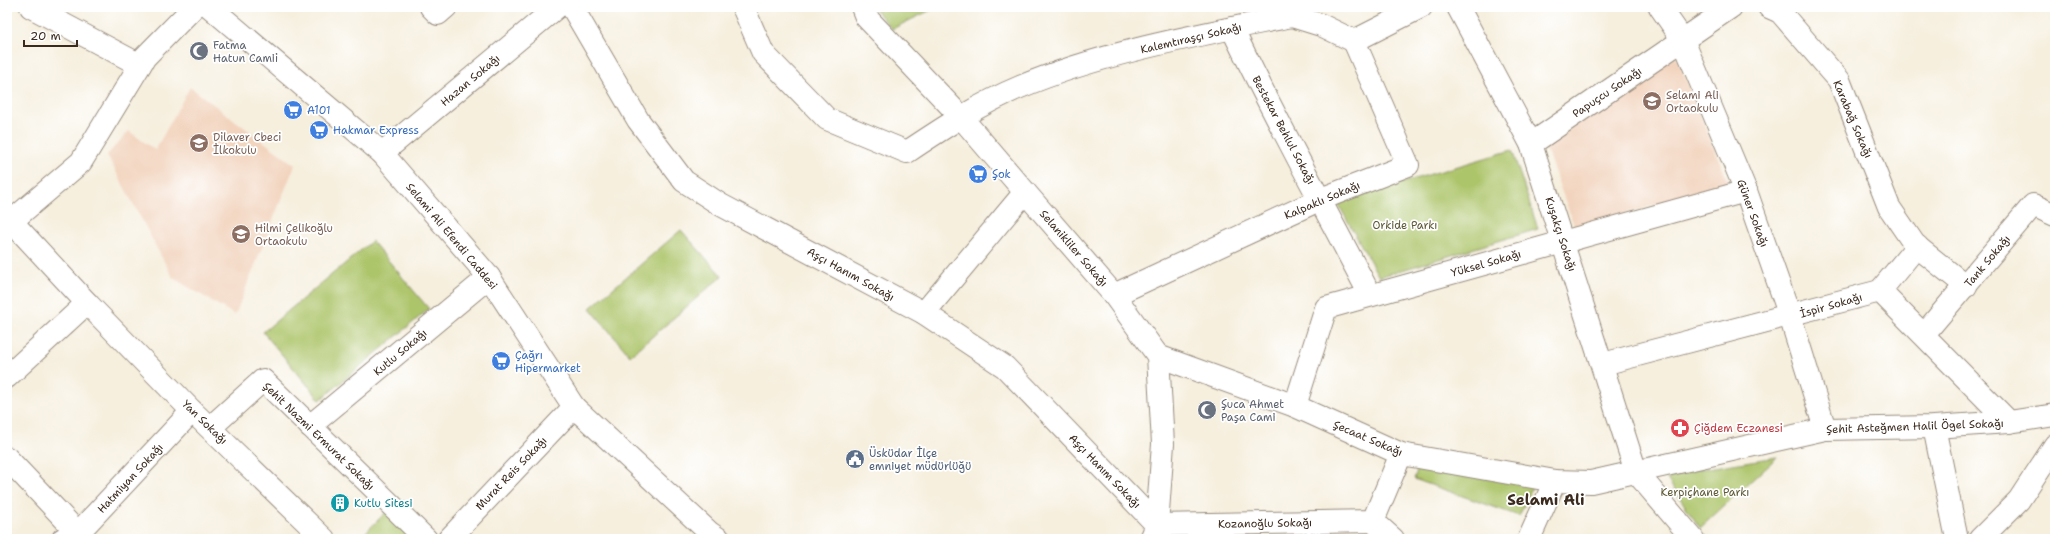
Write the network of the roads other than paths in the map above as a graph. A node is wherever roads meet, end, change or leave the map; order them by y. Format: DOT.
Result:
graph roads {
  1 [pos="31,7"];
  2 [pos="194,7"];
  3 [pos="210,7"];
  4 [pos="431,7"];
  5 [pos="446,7"];
  6 [pos="557,7"];
  7 [pos="572,7"];
  8 [pos="743,7"];
  9 [pos="862,7"];
  10 [pos="1422,7"];
  11 [pos="1458,7"];
  12 [pos="1660,7"];
  13 [pos="1731,7"];
  14 [pos="1778,9"];
  15 [pos="1232,28"];
  16 [pos="1683,40"];
  17 [pos="1354,41"];
  18 [pos="140,65"];
  19 [pos="960,116"];
  20 [pos="1531,144"];
  21 [pos="382,153"];
  22 [pos="1746,191"];
  23 [pos="1025,192"];
  24 [pos="1321,199"];
  25 [pos="2055,215"];
  26 [pos="9,222"];
  27 [pos="1563,241"];
  28 [pos="1917,246"];
  29 [pos="489,277"];
  30 [pos="1966,286"];
  31 [pos="1880,291"];
  32 [pos="1114,295"];
  33 [pos="1370,295"];
  34 [pos="87,303"];
  35 [pos="924,313"];
  36 [pos="1790,316"];
  37 [pos="1924,334"];
  38 [pos="1158,356"];
  39 [pos="1603,364"];
  40 [pos="7,377"];
  41 [pos="1295,406"];
  42 [pos="574,407"];
  43 [pos="192,411"];
  44 [pos="2055,415"];
  45 [pos="2009,422"];
  46 [pos="310,426"];
  47 [pos="211,427"];
  48 [pos="1934,427"];
  49 [pos="1826,429"];
  50 [pos="2055,444"];
  51 [pos="1401,454"];
  52 [pos="7,458"];
  53 [pos="1636,472"];
  54 [pos="1555,481"];
  55 [pos="1373,521"];
  56 [pos="1154,532"];
  57 [pos="71,536"];
  58 [pos="1534,537"];
  59 [pos="324,539"];
  60 [pos="426,539"];
  61 [pos="449,539"];
  62 [pos="719,539"];
  63 [pos="1393,539"];
  64 [pos="1693,539"];
  65 [pos="1957,539"];
  66 [pos="1980,539"];
  1 -- 18 [label="street"];
  2 -- 18 [label="street"];
  3 -- 21 [label="street, Selami Ali Efendi Caddesi"];
  4 -- 5 [label="street"];
  6 -- 21 [label="street, Hazan Sokağı"];
  7 -- 35 [label="street, Aşçı Hanım Sokağı"];
  8 -- 19 [label="street, Kalemtıraşçı Sokağı"];
  9 -- 19 [label="street, Selanikliler Sokağı"];
  10 -- 17 [label="street"];
  11 -- 20 [label="street, Kuşakçı Sokağı"];
  12 -- 16 [label="street, Güner Sokağı"];
  13 -- 16 [label="street"];
  14 -- 28 [label="street, Karabağ Sokağı"];
  15 -- 17 [label="street, Kalemtıraşçı Sokağı"];
  15 -- 19 [label="street, Kalemtıraşçı Sokağı"];
  15 -- 24 [label="street, Bestekar Behlul Sokağı"];
  16 -- 20 [label="street, Papuçcu Sokağı"];
  16 -- 22 [label="street, Güner Sokağı"];
  17 -- 24 [label="street, Kalpaklı Sokağı"];
  18 -- 26 [label="street"];
  19 -- 23 [label="street, Selanikliler Sokağı"];
  20 -- 27 [label="street, Kuşakçı Sokağı"];
  21 -- 29 [label="street, Selami Ali Efendi Caddesi"];
  22 -- 27 [label="street, Yüksel Sokağı"];
  22 -- 36 [label="street, Güner Sokağı"];
  23 -- 32 [label="street, Selanikliler Sokağı"];
  23 -- 35 [label="street"];
  24 -- 32 [label="street, Kalpaklı Sokağı"];
  24 -- 33 [label="street, Bestekar Behlul Sokağı"];
  25 -- 30 [label="street, Tank Sokağı"];
  26 -- 34 [label="street, Yan Sokağı"];
  27 -- 33 [label="street, Yüksel Sokağı"];
  27 -- 39 [label="street, Kuşakçı Sokağı"];
  28 -- 30 [label="street, Karabağ Sokağı"];
  28 -- 31 [label="street"];
  29 -- 42 [label="street, Selami Ali Efendi Caddesi"];
  29 -- 46 [label="street, Kutlu Sokağı"];
  30 -- 37 [label="street, Tank Sokağı"];
  31 -- 36 [label="street, İspir Sokağı"];
  31 -- 37 [label="street"];
  32 -- 38 [label="street, Selanikliler Sokağı"];
  33 -- 41 [label="street, Yüksel Sokağı"];
  34 -- 40 [label="street"];
  34 -- 43 [label="street, Yan Sokağı"];
  35 -- 56 [label="street, Aşçı Hanım Sokağı"];
  36 -- 39 [label="street, İspir Sokağı"];
  36 -- 49 [label="street, Güner Sokağı"];
  37 -- 45 [label="street"];
  38 -- 41 [label="street, Şecaat Sokağı"];
  38 -- 56 [label="street"];
  39 -- 53 [label="street, Kuşakçı Sokağı"];
  41 -- 51 [label="street, Şecaat Sokağı"];
  42 -- 61 [label="street, Murat Reis Sokağı"];
  42 -- 62 [label="street, Selami Ali Efendi Caddesi"];
  43 -- 47 [label="street, Yan Sokağı"];
  43 -- 57 [label="street, Hatmiyan Sokağı"];
  44 -- 45 [label="street, Şehit Asteğmen Halil Ögel Sokağı"];
  45 -- 48 [label="street, Şehit Asteğmen Halil Ögel Sokağı"];
  46 -- 47 [label="street, Şehit Nazmi Ermurat Sokağı"];
  46 -- 60 [label="street, Şehit Nazmi Ermurat Sokağı"];
  47 -- 59 [label="street, Yan Sokağı"];
  48 -- 49 [label="street, Şehit Asteğmen Halil Ögel Sokağı"];
  48 -- 65 [label="street"];
  49 -- 53 [label="street, Şehit Asteğmen Halil Ögel Sokağı"];
  50 -- 66 [label="street"];
  51 -- 54 [label="street, Şecaat Sokağı"];
  51 -- 55 [label="street"];
  52 -- 57 [label="street"];
  53 -- 54 [label="street, Şecaat Sokağı"];
  53 -- 64 [label="street"];
  54 -- 58 [label="street"];
  55 -- 56 [label="street, Kozanoğlu Sokağı"];
  55 -- 63 [label="street"];
}
